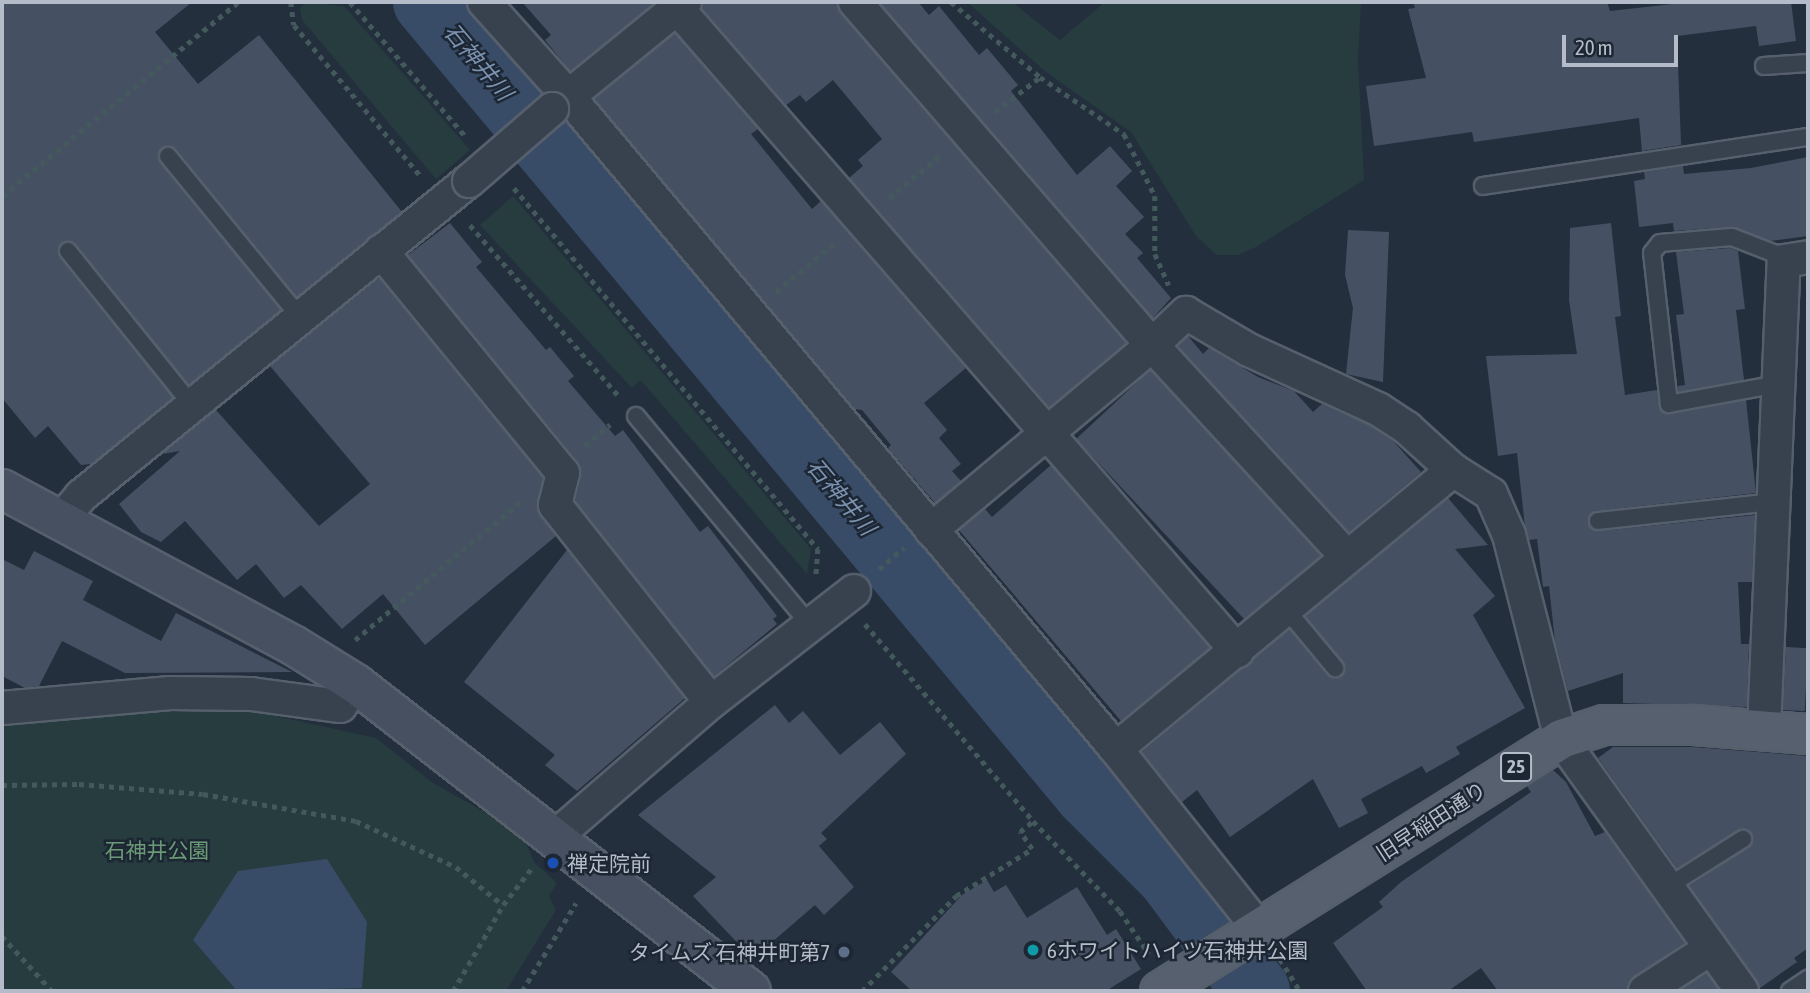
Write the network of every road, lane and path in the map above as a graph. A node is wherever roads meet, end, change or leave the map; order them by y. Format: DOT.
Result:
graph roads {
  1 [pos="238,2"];
  2 [pos="350,2"];
  3 [pos="484,2"];
  4 [pos="855,2"];
  5 [pos="951,2"];
  6 [pos="681,5"];
  7 [pos="1808,63"];
  8 [pos="1764,66"];
  9 [pos="1040,77"];
  10 [pos="560,102"];
  11 [pos="966,134"];
  12 [pos="1808,137"];
  13 [pos="472,143"];
  14 [pos="168,156"];
  15 [pos="510,184"];
  16 [pos="1483,186"];
  17 [pos="2,196"];
  18 [pos="861,222"];
  19 [pos="68,251"];
  20 [pos="380,251"];
  21 [pos="1797,257"];
  22 [pos="751,313"];
  23 [pos="1186,313"];
  24 [pos="300,317"];
  25 [pos="1152,345"];
  26 [pos="1778,384"];
  27 [pos="192,405"];
  28 [pos="619,416"];
  29 [pos="636,416"];
  30 [pos="1045,433"];
  31 [pos="559,469"];
  32 [pos="1453,470"];
  33 [pos="2,489"];
  34 [pos="1773,502"];
  35 [pos="61,520"];
  36 [pos="1598,521"];
  37 [pos="922,535"];
  38 [pos="1346,556"];
  39 [pos="816,580"];
  40 [pos="854,590"];
  41 [pos="1286,609"];
  42 [pos="810,625"];
  43 [pos="346,648"];
  44 [pos="1237,651"];
  45 [pos="1335,668"];
  46 [pos="356,684"];
  47 [pos="710,702"];
  48 [pos="2,708"];
  49 [pos="1764,730"];
  50 [pos="1808,734"];
  51 [pos="1561,739"];
  52 [pos="1116,749"];
  53 [pos="2,785"];
  54 [pos="1032,821"];
  55 [pos="555,837"];
  56 [pos="1743,839"];
  57 [pos="596,870"];
  58 [pos="1667,887"];
  59 [pos="503,905"];
  60 [pos="1255,933"];
  61 [pos="2,936"];
  62 [pos="1710,948"];
  63 [pos="1808,979"];
  64 [pos="1172,986"];
  65 [pos="52,991"];
  66 [pos="453,991"];
  67 [pos="522,991"];
  68 [pos="751,991"];
  69 [pos="862,991"];
  70 [pos="1645,991"];
  71 [pos="1742,991"];
  72 [pos="1790,991"];
  1 -- 17 [label="path"];
  2 -- 13 [label="path"];
  3 -- 10 [label="street"];
  4 -- 11 [label="street"];
  5 -- 9 [label="path"];
  6 -- 10 [label="street"];
  6 -- 18 [label="street"];
  7 -- 8 [label="lane"];
  9 -- 11 [label="path"];
  9 -- 23 [label="path"];
  10 -- 20 [label="street, bridge"];
  10 -- 22 [label="street"];
  11 -- 18 [label="path"];
  11 -- 25 [label="street"];
  12 -- 16 [label="lane"];
  14 -- 24 [label="lane"];
  15 -- 39 [label="path"];
  18 -- 22 [label="path"];
  18 -- 30 [label="street"];
  19 -- 27 [label="lane"];
  20 -- 24 [label="street"];
  20 -- 31 [label="street"];
  21 -- 26 [label="street"];
  21 -- 26 [label="lane"];
  22 -- 37 [label="street"];
  23 -- 25 [label="street"];
  23 -- 32 [label="street"];
  24 -- 27 [label="street"];
  25 -- 30 [label="street"];
  25 -- 38 [label="street"];
  26 -- 34 [label="street"];
  27 -- 35 [label="street"];
  28 -- 31 [label="path"];
  29 -- 42 [label="lane"];
  30 -- 37 [label="street"];
  30 -- 44 [label="street"];
  31 -- 43 [label="path"];
  31 -- 47 [label="street"];
  32 -- 38 [label="street"];
  32 -- 51 [label="street"];
  33 -- 35 [label="street"];
  34 -- 36 [label="lane"];
  34 -- 49 [label="street"];
  35 -- 46 [label="street"];
  37 -- 40 [label="path"];
  37 -- 52 [label="street"];
  38 -- 41 [label="street"];
  40 -- 42 [label="street"];
  41 -- 44 [label="street"];
  41 -- 45 [label="lane"];
  42 -- 47 [label="street"];
  44 -- 52 [label="street"];
  46 -- 48 [label="street"];
  46 -- 55 [label="street"];
  47 -- 55 [label="street"];
  49 -- 50 [label="main road, 旧早稲田通り / 25"];
  49 -- 51 [label="main road, 旧早稲田通り / 25"];
  51 -- 58 [label="street"];
  51 -- 60 [label="main road, 旧早稲田通り / 25"];
  52 -- 60 [label="street"];
  53 -- 59 [label="path"];
  54 -- 69 [label="path"];
  55 -- 57 [label="street"];
  55 -- 59 [label="path"];
  56 -- 58 [label="lane"];
  57 -- 67 [label="path"];
  57 -- 68 [label="street"];
  58 -- 62 [label="street"];
  59 -- 66 [label="path"];
  60 -- 64 [label="main road, 旧早稲田通り / 25"];
  61 -- 65 [label="path"];
  62 -- 70 [label="street"];
  62 -- 71 [label="street"];
  63 -- 72 [label="lane"];
}
